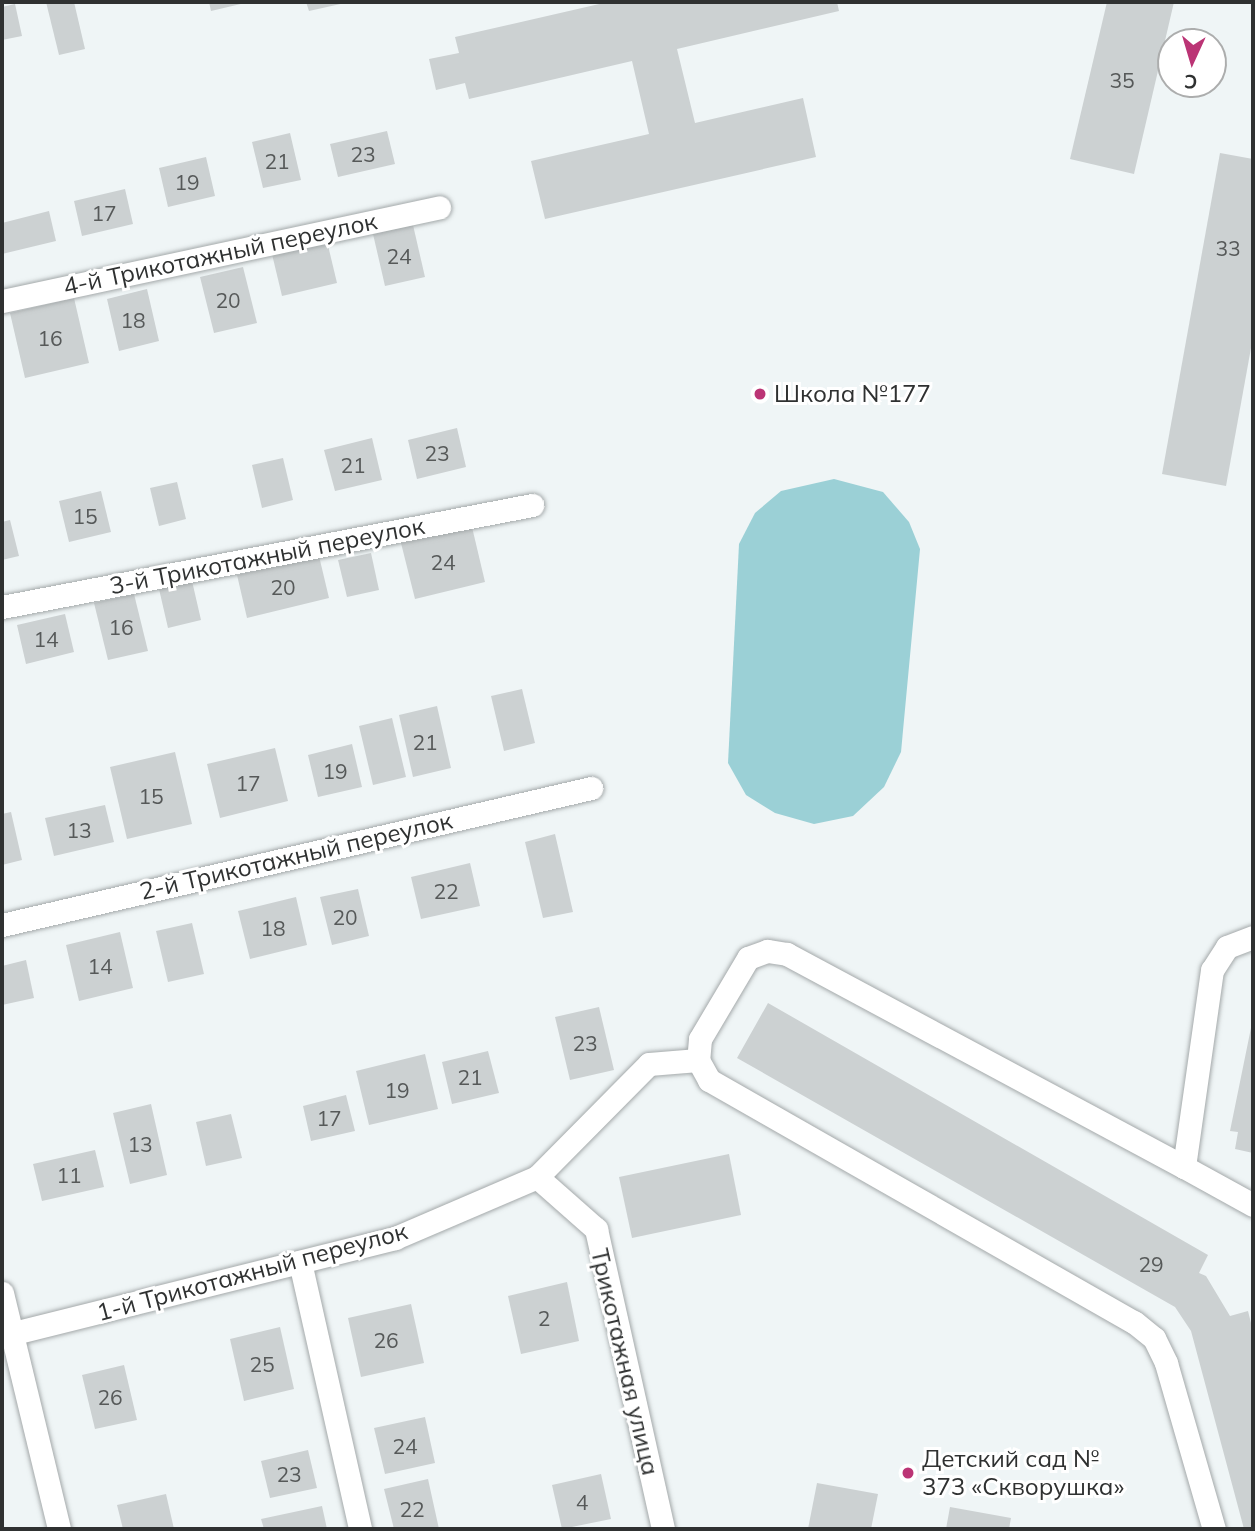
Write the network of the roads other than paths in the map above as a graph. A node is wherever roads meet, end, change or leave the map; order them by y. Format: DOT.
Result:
graph roads {
  1 [pos="439,207"];
  2 [pos="2,301"];
  3 [pos="532,505"];
  4 [pos="2,607"];
  5 [pos="591,788"];
  6 [pos="2,925"];
  7 [pos="1253,937"];
  8 [pos="698,1060"];
  9 [pos="1184,1167"];
  10 [pos="537,1177"];
  11 [pos="1253,1205"];
  12 [pos="300,1262"];
  13 [pos="2,1293"];
  14 [pos="7,1334"];
  15 [pos="58,1529"];
  16 [pos="360,1529"];
  17 [pos="663,1529"];
  18 [pos="1214,1529"];
  1 -- 2 [label="street, 4-й Трикотажный переулок"];
  3 -- 4 [label="street, 3-й Трикотажный переулок"];
  5 -- 6 [label="street, 2-й Трикотажный переулок"];
  7 -- 9 [label="street"];
  8 -- 9 [label="street"];
  8 -- 10 [label="street, 1-й Трикотажный переулок"];
  8 -- 18 [label="street"];
  9 -- 11 [label="street"];
  10 -- 12 [label="street, 1-й Трикотажный переулок"];
  10 -- 17 [label="street, Трикотажная улица"];
  12 -- 14 [label="street, 1-й Трикотажный переулок"];
  12 -- 16 [label="street"];
  13 -- 14 [label="street"];
  14 -- 15 [label="street"];
}
